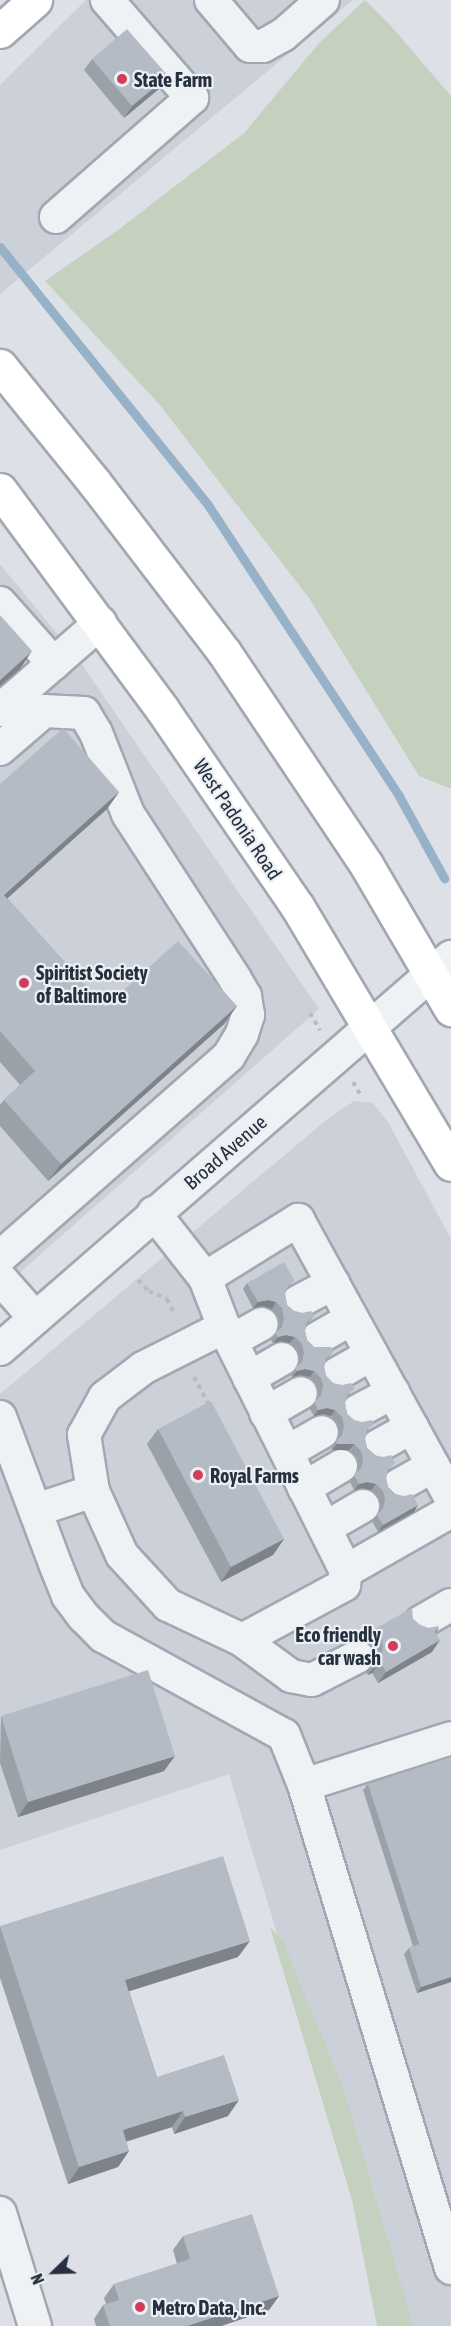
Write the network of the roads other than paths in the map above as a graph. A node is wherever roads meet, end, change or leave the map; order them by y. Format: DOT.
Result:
graph roads {
  1 [pos="107,0"];
  2 [pos="211,0"];
  3 [pos="323,0"];
  4 [pos="30,5"];
  5 [pos="0,30"];
  6 [pos="0,40"];
  7 [pos="56,217"];
  8 [pos="0,366"];
  9 [pos="4,504"];
  10 [pos="0,603"];
  11 [pos="100,622"];
  12 [pos="54,664"];
  13 [pos="0,710"];
  14 [pos="0,749"];
  15 [pos="441,966"];
  16 [pos="451,1010"];
  17 [pos="370,1026"];
  18 [pos="451,1164"];
  19 [pos="154,1213"];
  20 [pos="0,1257"];
  21 [pos="0,1278"];
  22 [pos="205,1278"];
  23 [pos="333,1283"];
  24 [pos="298,1302"];
  25 [pos="35,1318"];
  26 [pos="352,1318"];
  27 [pos="262,1324"];
  28 [pos="227,1334"];
  29 [pos="318,1338"];
  30 [pos="0,1349"];
  31 [pos="372,1354"];
  32 [pos="282,1359"];
  33 [pos="337,1374"];
  34 [pos="249,1378"];
  35 [pos="393,1392"];
  36 [pos="301,1393"];
  37 [pos="358,1411"];
  38 [pos="267,1413"];
  39 [pos="0,1417"];
  40 [pos="412,1427"];
  41 [pos="322,1432"];
  42 [pos="378,1446"];
  43 [pos="286,1452"];
  44 [pos="433,1466"];
  45 [pos="341,1467"];
  46 [pos="399,1485"];
  47 [pos="304,1488"];
  48 [pos="93,1491"];
  49 [pos="451,1498"];
  50 [pos="363,1506"];
  51 [pos="36,1510"];
  52 [pos="451,1511"];
  53 [pos="325,1528"];
  54 [pos="346,1571"];
  55 [pos="451,1605"];
  56 [pos="421,1622"];
  57 [pos="242,1640"];
  58 [pos="357,1657"];
  59 [pos="451,1737"];
  60 [pos="304,1785"];
  61 [pos="0,2213"];
  62 [pos="451,2268"];
  63 [pos="35,2326"];
  1 -- 7 [label="street"];
  2 -- 3 [label="street"];
  4 -- 5 [label="main road"];
  4 -- 6 [label="main road"];
  8 -- 15 [label="main road"];
  9 -- 11 [label="main road, West Padonia Road"];
  10 -- 12 [label="street"];
  11 -- 12 [label="street"];
  11 -- 17 [label="main road, West Padonia Road"];
  12 -- 13 [label="street"];
  14 -- 20 [label="street"];
  15 -- 16 [label="main road"];
  15 -- 17 [label="street, Broad Avenue"];
  17 -- 18 [label="main road, West Padonia Road"];
  17 -- 19 [label="street, Broad Avenue"];
  19 -- 22 [label="street"];
  19 -- 25 [label="street, Broad Avenue"];
  21 -- 25 [label="street"];
  22 -- 23 [label="street"];
  22 -- 28 [label="street"];
  23 -- 24 [label="street"];
  23 -- 26 [label="street"];
  25 -- 30 [label="street, Broad Avenue"];
  26 -- 29 [label="street"];
  26 -- 31 [label="street"];
  27 -- 28 [label="street"];
  28 -- 34 [label="street"];
  28 -- 48 [label="street"];
  31 -- 33 [label="street"];
  31 -- 35 [label="street"];
  32 -- 34 [label="street"];
  34 -- 38 [label="street"];
  35 -- 37 [label="street"];
  35 -- 40 [label="street"];
  36 -- 38 [label="street"];
  38 -- 43 [label="street"];
  39 -- 51 [label="street"];
  40 -- 42 [label="street"];
  40 -- 44 [label="street"];
  41 -- 43 [label="street"];
  43 -- 47 [label="street"];
  44 -- 46 [label="street"];
  44 -- 49 [label="street"];
  45 -- 47 [label="street"];
  47 -- 53 [label="street"];
  48 -- 51 [label="street"];
  48 -- 57 [label="street"];
  50 -- 53 [label="street"];
  51 -- 60 [label="street"];
  52 -- 54 [label="street"];
  53 -- 54 [label="street"];
  54 -- 57 [label="street"];
  55 -- 56 [label="street"];
  57 -- 58 [label="street"];
  59 -- 60 [label="street"];
  60 -- 62 [label="street"];
  61 -- 63 [label="street"];
}
